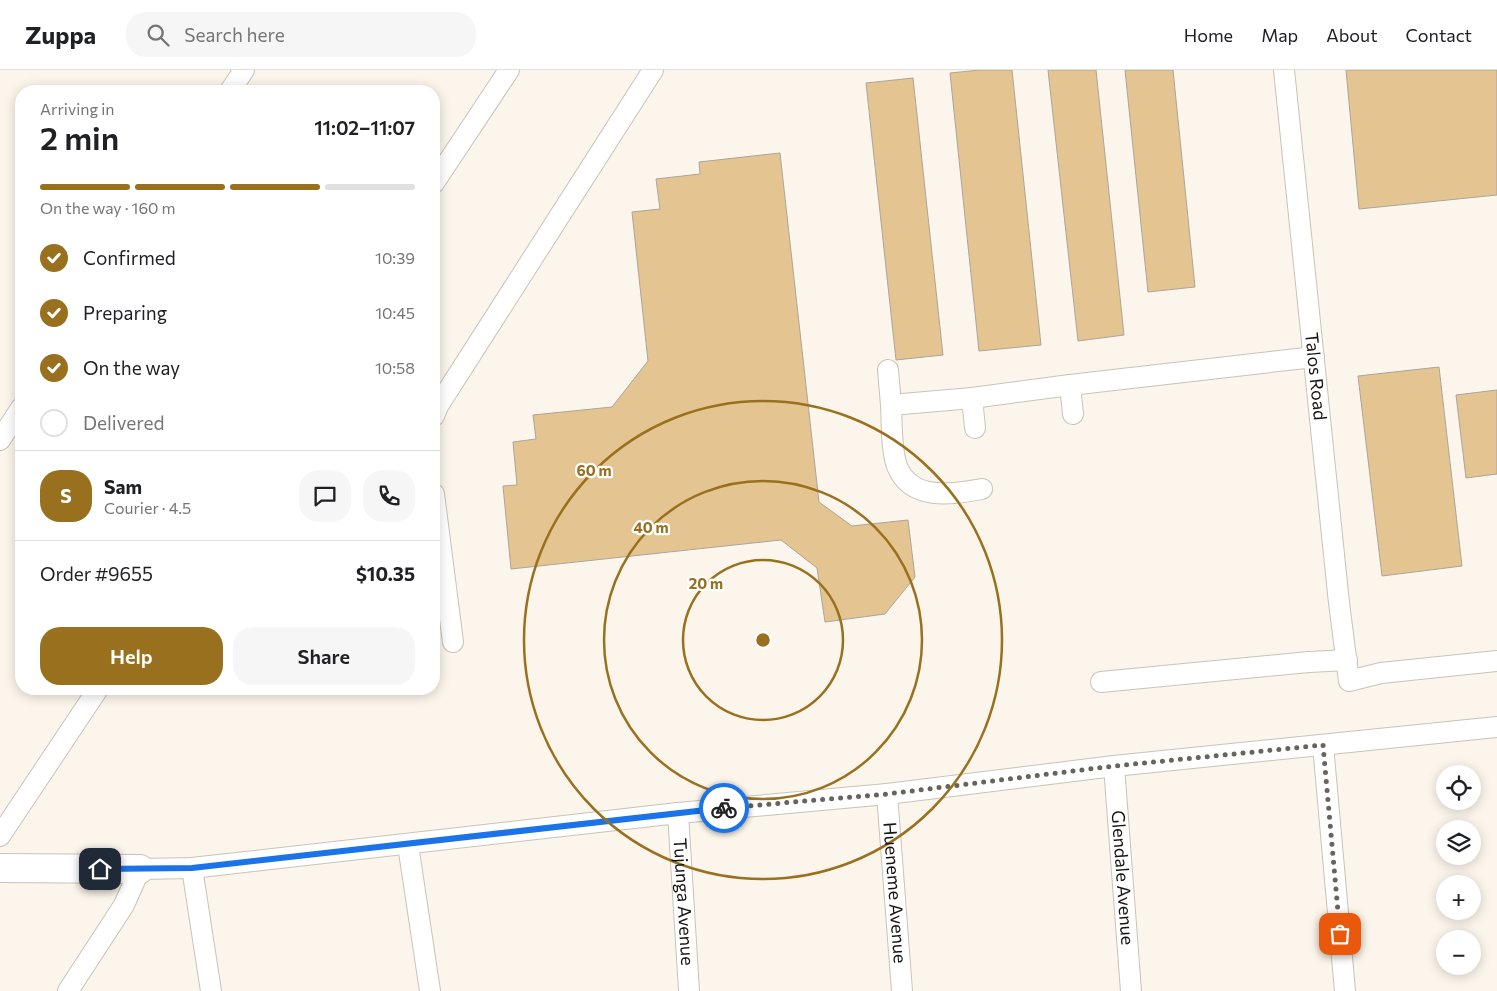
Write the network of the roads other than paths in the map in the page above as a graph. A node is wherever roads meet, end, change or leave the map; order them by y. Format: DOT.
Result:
graph roads {
  1 [pos="244,70"];
  2 [pos="509,70"];
  3 [pos="654,70"];
  4 [pos="1284,70"];
  5 [pos="234,85"];
  6 [pos="440,174"];
  7 [pos="1314,357"];
  8 [pos="888,370"];
  9 [pos="1070,385"];
  10 [pos="972,398"];
  11 [pos="440,403"];
  12 [pos="891,405"];
  13 [pos="1074,414"];
  14 [pos="15,417"];
  15 [pos="975,428"];
  16 [pos="0,440"];
  17 [pos="982,489"];
  18 [pos="440,541"];
  19 [pos="453,642"];
  20 [pos="1347,660"];
  21 [pos="1497,661"];
  22 [pos="1101,682"];
  23 [pos="94,695"];
  24 [pos="1497,727"];
  25 [pos="1323,745"];
  26 [pos="1114,766"];
  27 [pos="887,794"];
  28 [pos="678,812"];
  29 [pos="0,836"];
  30 [pos="408,844"];
  31 [pos="0,868"];
  32 [pos="192,868"];
  33 [pos="140,869"];
  34 [pos="68,991"];
  35 [pos="211,991"];
  36 [pos="430,991"];
  37 [pos="689,991"];
  38 [pos="902,991"];
  39 [pos="1131,991"];
  40 [pos="1345,991"];
  1 -- 5 [label="street"];
  2 -- 6 [label="street"];
  3 -- 11 [label="street"];
  4 -- 7 [label="street, Talos Road"];
  7 -- 9 [label="street"];
  7 -- 20 [label="street, Talos Road"];
  8 -- 12 [label="street"];
  9 -- 10 [label="street"];
  9 -- 13 [label="street"];
  10 -- 12 [label="street"];
  10 -- 15 [label="street"];
  12 -- 17 [label="street"];
  14 -- 16 [label="street"];
  18 -- 19 [label="street"];
  20 -- 21 [label="street, Talos Road"];
  20 -- 22 [label="street"];
  23 -- 29 [label="street"];
  24 -- 25 [label="street"];
  25 -- 26 [label="street"];
  25 -- 40 [label="street"];
  26 -- 27 [label="street"];
  26 -- 39 [label="street, Glendale Avenue"];
  27 -- 28 [label="street"];
  27 -- 38 [label="street, Hueneme Avenue"];
  28 -- 30 [label="street"];
  28 -- 37 [label="street, Tujunga Avenue"];
  30 -- 32 [label="street"];
  30 -- 36 [label="street"];
  31 -- 33 [label="street"];
  32 -- 33 [label="street"];
  32 -- 35 [label="street"];
  33 -- 34 [label="street"];
}
